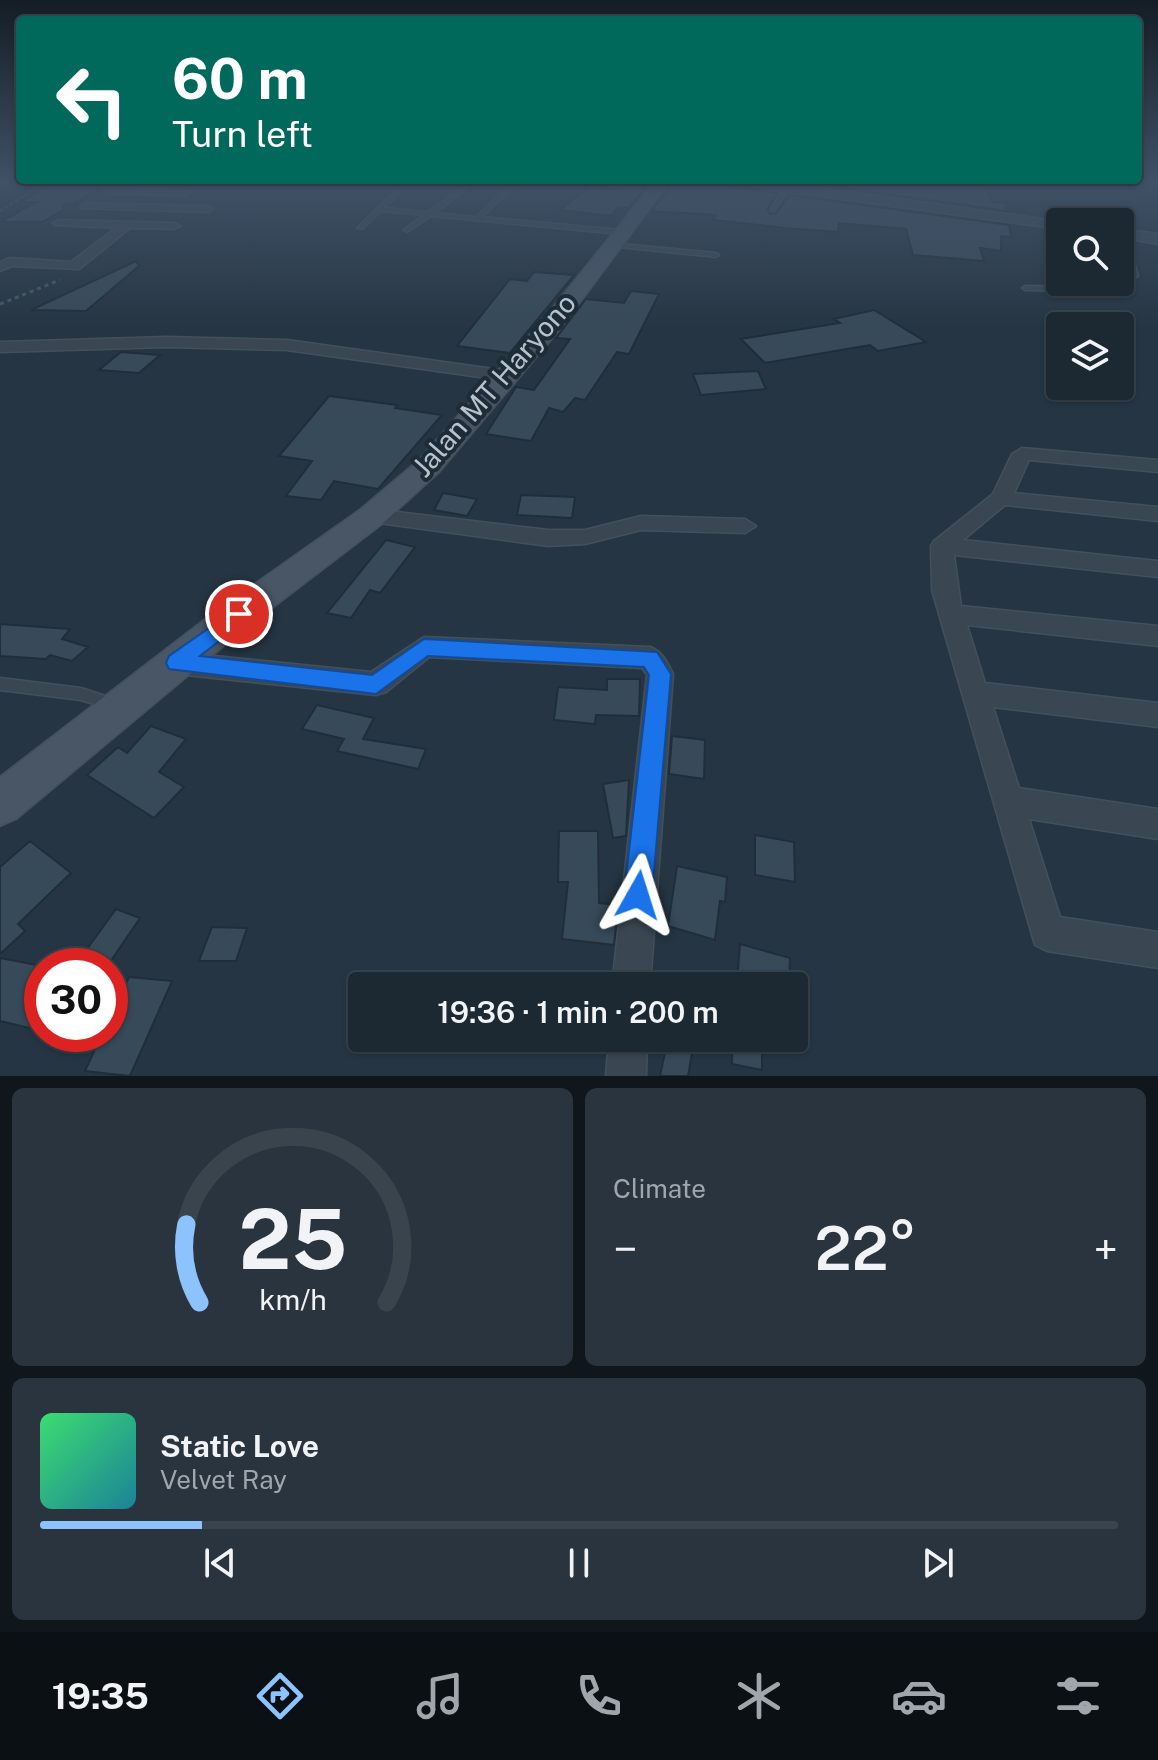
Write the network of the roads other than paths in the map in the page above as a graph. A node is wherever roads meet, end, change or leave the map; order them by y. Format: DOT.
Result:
graph roads {
  1 [pos="120,230"];
  2 [pos="562,230"];
  3 [pos="622,230"];
  4 [pos="1134,236"];
  5 [pos="616,238"];
  6 [pos="1158,239"];
  7 [pos="716,255"];
  8 [pos="0,267"];
  9 [pos="1025,288"];
  10 [pos="1046,288"];
  11 [pos="0,347"];
  12 [pos="508,376"];
  13 [pos="1158,466"];
  14 [pos="1001,498"];
  15 [pos="1158,514"];
  16 [pos="372,516"];
  17 [pos="745,526"];
  18 [pos="942,546"];
  19 [pos="1158,569"];
  20 [pos="951,614"];
  21 [pos="1158,636"];
  22 [pos="176,663"];
  23 [pos="0,684"];
  24 [pos="975,693"];
  25 [pos="121,706"];
  26 [pos="1158,715"];
  27 [pos="1007,801"];
  28 [pos="0,804"];
  29 [pos="1158,824"];
  30 [pos="1158,950"];
  31 [pos="632,972"];
  32 [pos="627,1052"];
  33 [pos="626,1076"];
  1 -- 8 [label="street"];
  2 -- 5 [label="lane"];
  3 -- 5 [label="main road, Jalan MT Haryono"];
  4 -- 6 [label="street"];
  5 -- 7 [label="lane"];
  5 -- 12 [label="main road, Jalan MT Haryono"];
  9 -- 10 [label="lane"];
  11 -- 12 [label="street"];
  12 -- 16 [label="main road, Jalan MT Haryono"];
  13 -- 14 [label="street"];
  14 -- 15 [label="street"];
  14 -- 18 [label="street"];
  16 -- 17 [label="street"];
  16 -- 22 [label="main road, Jalan MT Haryono"];
  18 -- 19 [label="street"];
  18 -- 20 [label="street"];
  20 -- 21 [label="street"];
  20 -- 24 [label="street"];
  22 -- 25 [label="main road, Jalan MT Haryono"];
  22 -- 31 [label="street"];
  23 -- 25 [label="lane"];
  24 -- 26 [label="street"];
  24 -- 27 [label="street"];
  25 -- 28 [label="main road, Jalan MT Haryono"];
  27 -- 29 [label="street"];
  27 -- 30 [label="street"];
  32 -- 33 [label="street"];
}
